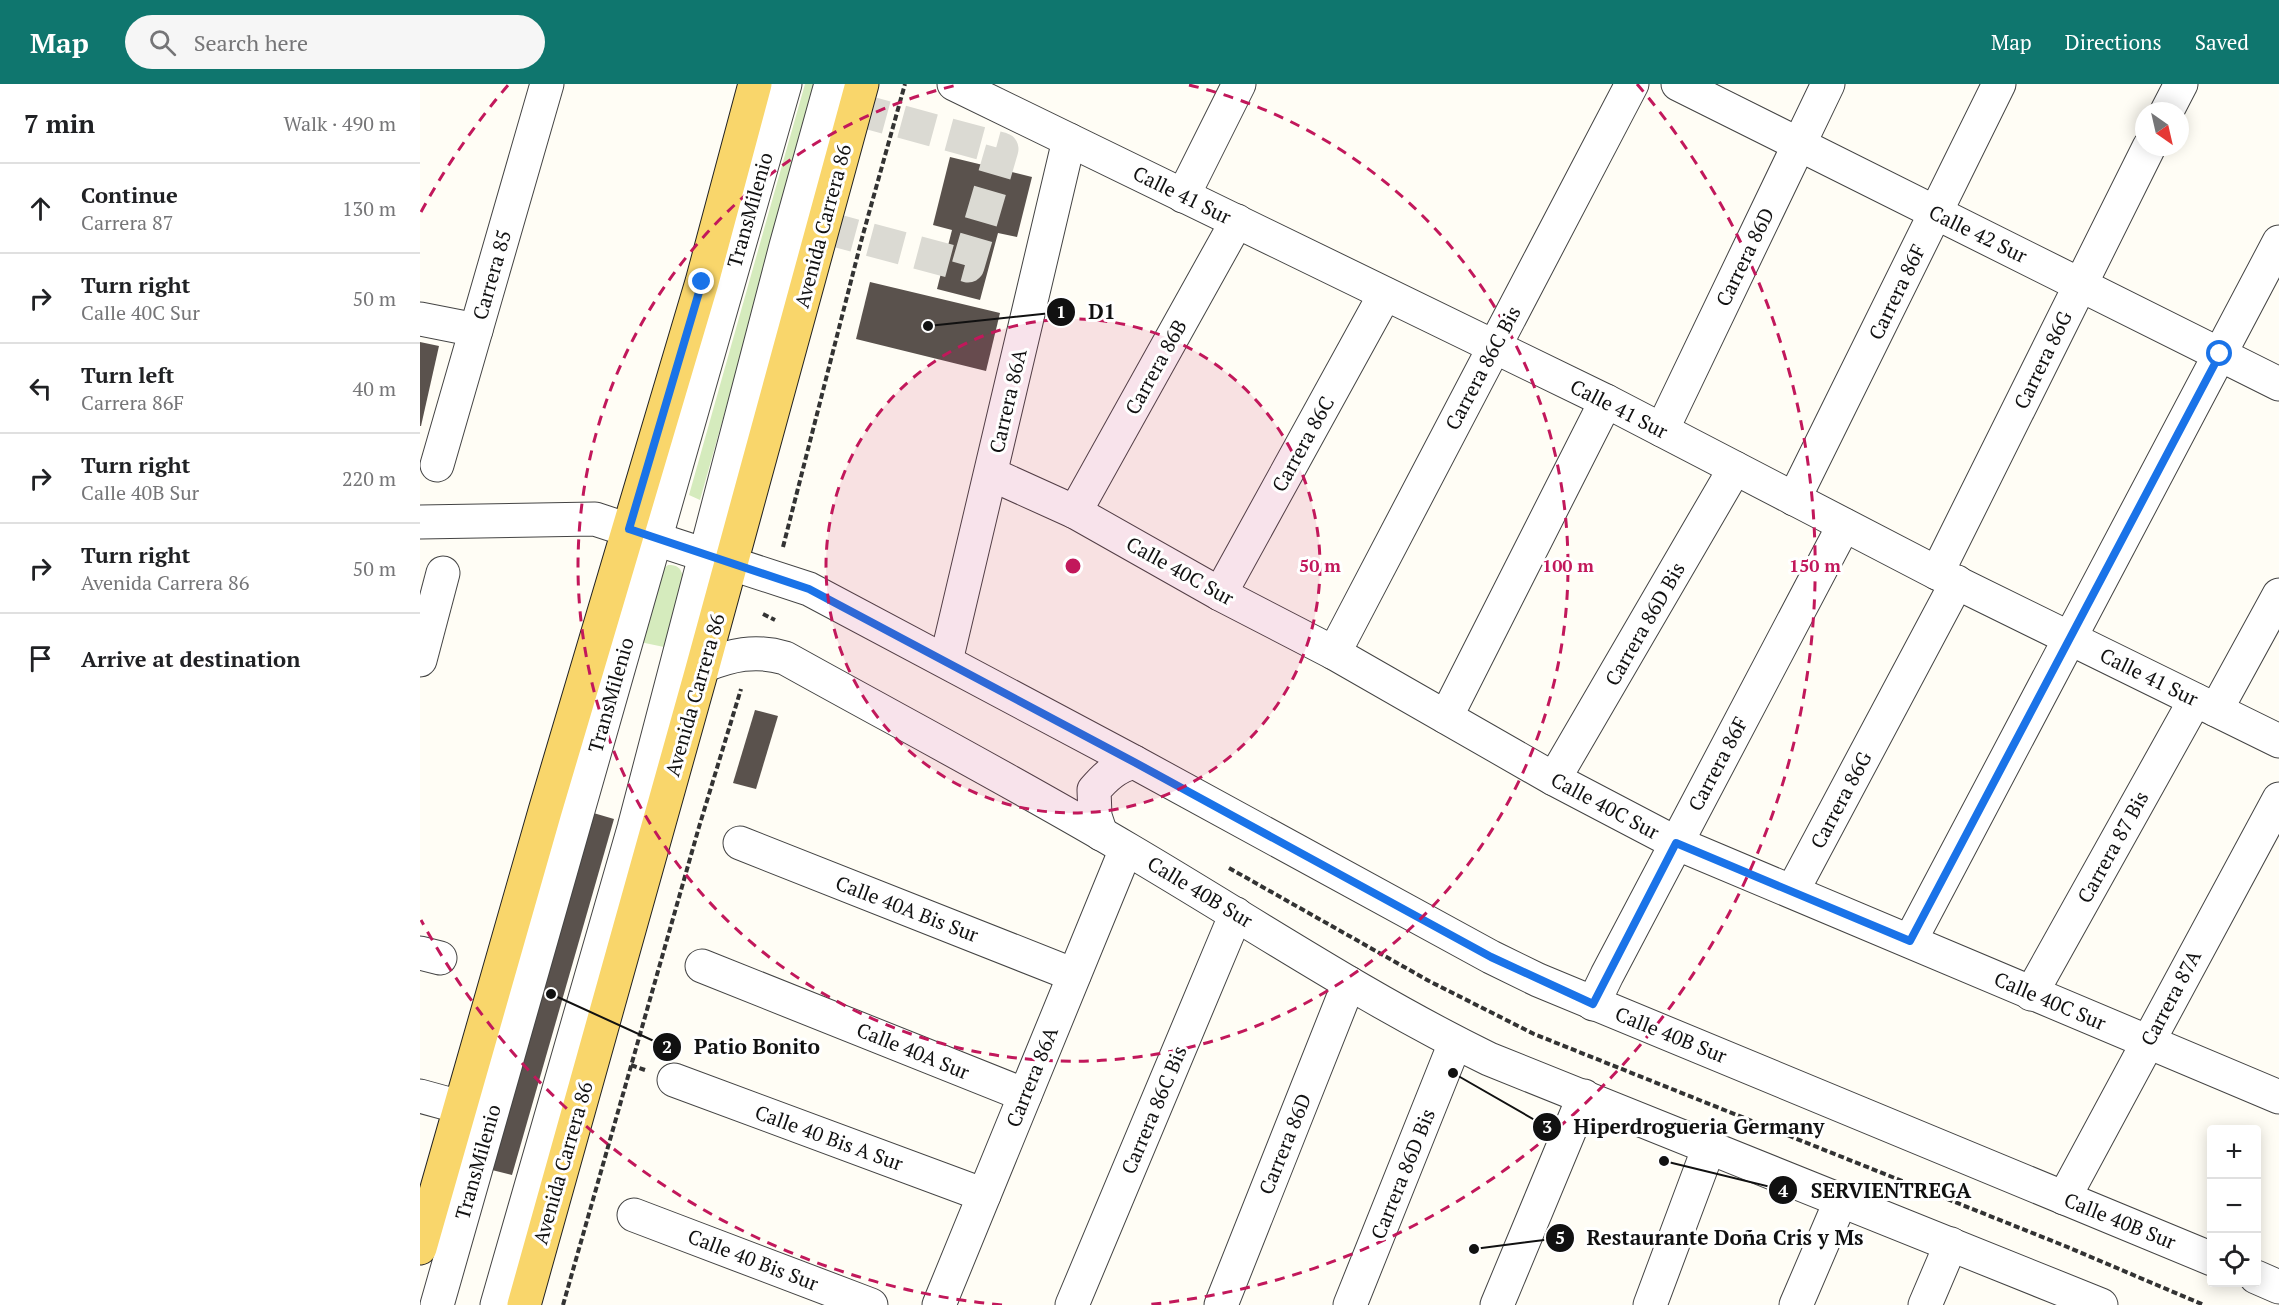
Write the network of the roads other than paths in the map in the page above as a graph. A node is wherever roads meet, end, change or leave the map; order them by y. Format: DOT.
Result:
graph roads {
  1 [pos="547,84"];
  2 [pos="755,84"];
  3 [pos="785,84"];
  4 [pos="831,84"];
  5 [pos="862,84"];
  6 [pos="954,84"];
  7 [pos="1239,84"];
  8 [pos="1632,84"];
  9 [pos="1678,84"];
  10 [pos="1828,84"];
  11 [pos="2000,84"];
  12 [pos="2181,84"];
  13 [pos="2172,102"];
  14 [pos="1069,140"];
  15 [pos="1799,145"];
  16 [pos="2144,156"];
  17 [pos="1184,196"];
  18 [pos="1936,213"];
  19 [pos="1236,221"];
  20 [pos="2279,242"];
  21 [pos="2080,285"];
  22 [pos="1385,294"];
  23 [pos="420,320"];
  24 [pos="476,330"];
  25 [pos="1494,346"];
  26 [pos="2220,354"];
  27 [pos="2279,384"];
  28 [pos="1606,401"];
  29 [pos="1662,430"];
  30 [pos="437,465"];
  31 [pos="1735,468"];
  32 [pos="991,474"];
  33 [pos="1794,499"];
  34 [pos="1075,512"];
  35 [pos="420,522"];
  36 [pos="1844,525"];
  37 [pos="642,533"];
  38 [pos="718,558"];
  39 [pos="443,573"];
  40 [pos="1947,578"];
  41 [pos="1220,594"];
  42 [pos="2279,595"];
  43 [pos="2070,638"];
  44 [pos="1334,653"];
  45 [pos="420,660"];
  46 [pos="946,662"];
  47 [pos="703,666"];
  48 [pos="2206,705"];
  49 [pos="1446,717"];
  50 [pos="2279,741"];
  51 [pos="1134,762"];
  52 [pos="1554,779"];
  53 [pos="2279,799"];
  54 [pos="1114,841"];
  55 [pos="740,843"];
  56 [pos="1676,843"];
  57 [pos="1793,890"];
  58 [pos="1236,914"];
  59 [pos="1910,941"];
  60 [pos="702,966"];
  61 [pos="1074,975"];
  62 [pos="1349,984"];
  63 [pos="2031,994"];
  64 [pos="1593,1004"];
  65 [pos="2148,1042"];
  66 [pos="1455,1043"];
  67 [pos="674,1080"];
  68 [pos="1025,1095"];
  69 [pos="420,1096"];
  70 [pos="1584,1096"];
  71 [pos="2279,1096"];
  72 [pos="460,1107"];
  73 [pos="1709,1147"];
  74 [pos="984,1195"];
  75 [pos="2064,1198"];
  76 [pos="1840,1200"];
  77 [pos="634,1215"];
  78 [pos="1951,1244"];
  79 [pos="420,1248"];
  80 [pos="2207,1257"];
  81 [pos="2261,1279"];
  82 [pos="2279,1287"];
  83 [pos="2078,1299"];
  84 [pos="437,1305"];
  85 [pos="497,1305"];
  86 [pos="524,1305"];
  87 [pos="872,1305"];
  88 [pos="939,1305"];
  89 [pos="1072,1305"];
  90 [pos="1221,1305"];
  91 [pos="1350,1305"];
  92 [pos="1497,1305"];
  93 [pos="1650,1305"];
  94 [pos="1796,1305"];
  95 [pos="1924,1305"];
  1 -- 24 [label="street, Carrera 85"];
  2 -- 37 [label="main road"];
  3 -- 37 [label="street, TransMilenio"];
  4 -- 38 [label="street"];
  5 -- 38 [label="main road, Avenida Carrera 86"];
  6 -- 14 [label="street, Calle 41 Sur"];
  7 -- 17 [label="street"];
  8 -- 25 [label="street, Carrera 86C Bis"];
  9 -- 15 [label="street, Calle 42 Sur"];
  10 -- 15 [label="street, Carrera 86D"];
  11 -- 18 [label="street, Carrera 86F"];
  12 -- 13 [label="street"];
  14 -- 17 [label="street, Calle 41 Sur"];
  14 -- 32 [label="street, Carrera 86A"];
  15 -- 18 [label="street, Calle 42 Sur"];
  15 -- 29 [label="street, Carrera 86D"];
  16 -- 21 [label="street, Carrera 86G"];
  17 -- 19 [label="street, Calle 41 Sur"];
  18 -- 21 [label="street, Calle 42 Sur"];
  18 -- 33 [label="street, Carrera 86F"];
  19 -- 22 [label="street, Calle 41 Sur"];
  19 -- 34 [label="street, Carrera 86B"];
  20 -- 26 [label="street"];
  21 -- 26 [label="street, Calle 42 Sur"];
  21 -- 40 [label="street, Carrera 86G"];
  22 -- 25 [label="street, Calle 41 Sur"];
  22 -- 41 [label="street, Carrera 86C"];
  23 -- 24 [label="street"];
  24 -- 30 [label="street, Carrera 85"];
  25 -- 28 [label="street, Calle 41 Sur"];
  25 -- 44 [label="street, Carrera 86C Bis"];
  26 -- 27 [label="street, Calle 42 Sur"];
  26 -- 43 [label="street"];
  28 -- 29 [label="street, Calle 41 Sur"];
  28 -- 49 [label="street"];
  29 -- 31 [label="street, Calle 41 Sur"];
  31 -- 33 [label="street, Calle 41 Sur"];
  31 -- 52 [label="street, Carrera 86D Bis"];
  32 -- 34 [label="street, Calle 40C Sur"];
  32 -- 46 [label="street, Carrera 86A"];
  33 -- 36 [label="street, Calle 41 Sur"];
  34 -- 41 [label="street, Calle 40C Sur"];
  35 -- 37 [label="street, Calle 40B Sur"];
  36 -- 40 [label="street, Calle 41 Sur"];
  36 -- 56 [label="street, Carrera 86F"];
  37 -- 38 [label="street, Calle 40B Sur"];
  37 -- 72 [label="main road"];
  37 -- 84 [label="street, TransMilenio"];
  38 -- 46 [label="street, Calle 40B Sur"];
  38 -- 47 [label="main road, Avenida Carrera 86"];
  38 -- 85 [label="street"];
  39 -- 45 [label="street"];
  40 -- 43 [label="street, Calle 41 Sur"];
  40 -- 57 [label="street, Carrera 86G"];
  41 -- 44 [label="street, Calle 40C Sur"];
  42 -- 48 [label="street, Carrera 87 Bis"];
  43 -- 48 [label="street, Calle 41 Sur"];
  43 -- 59 [label="street"];
  44 -- 49 [label="street, Calle 40C Sur"];
  46 -- 51 [label="street, Calle 40B Sur"];
  47 -- 54 [label="street, Calle 40B Sur"];
  47 -- 86 [label="main road, Avenida Carrera 86"];
  48 -- 50 [label="street, Calle 41 Sur"];
  48 -- 63 [label="street, Carrera 87 Bis"];
  49 -- 52 [label="street, Calle 40C Sur"];
  51 -- 54 [label="street"];
  51 -- 64 [label="street, Calle 40B Sur"];
  52 -- 56 [label="street, Calle 40C Sur"];
  53 -- 65 [label="street, Carrera 87A"];
  54 -- 58 [label="street, Calle 40B Sur"];
  54 -- 61 [label="street, Carrera 86A"];
  55 -- 61 [label="street, Calle 40A Bis Sur"];
  56 -- 57 [label="street, Calle 40C Sur"];
  56 -- 64 [label="street, Carrera 86F"];
  57 -- 59 [label="street, Calle 40C Sur"];
  58 -- 62 [label="street, Calle 40B Sur"];
  58 -- 89 [label="street, Carrera 86C Bis"];
  59 -- 63 [label="street, Calle 40C Sur"];
  60 -- 68 [label="street, Calle 40A Sur"];
  61 -- 68 [label="street, Carrera 86A"];
  62 -- 66 [label="street, Calle 40B Sur"];
  62 -- 90 [label="street, Carrera 86D"];
  63 -- 65 [label="street, Calle 40C Sur"];
  64 -- 75 [label="street, Calle 40B Sur"];
  65 -- 71 [label="street, Calle 40C Sur"];
  65 -- 75 [label="street, Carrera 87A"];
  66 -- 70 [label="street, Calle 40B Sur"];
  66 -- 91 [label="street, Carrera 86D Bis"];
  67 -- 74 [label="street, Calle 40 Bis A Sur"];
  68 -- 74 [label="street, Carrera 86A"];
  69 -- 72 [label="street"];
  70 -- 73 [label="street, Calle 40B Sur"];
  70 -- 92 [label="street"];
  72 -- 79 [label="main road"];
  73 -- 76 [label="street, Calle 40B Sur"];
  73 -- 93 [label="street"];
  74 -- 88 [label="street, Carrera 86A"];
  75 -- 80 [label="street, Calle 40B Sur"];
  76 -- 78 [label="street, Calle 40B Sur"];
  76 -- 94 [label="street"];
  77 -- 87 [label="street, Calle 40 Bis Sur"];
  78 -- 83 [label="street, Calle 40B Sur"];
  78 -- 95 [label="street"];
  81 -- 82 [label="street"];
}
